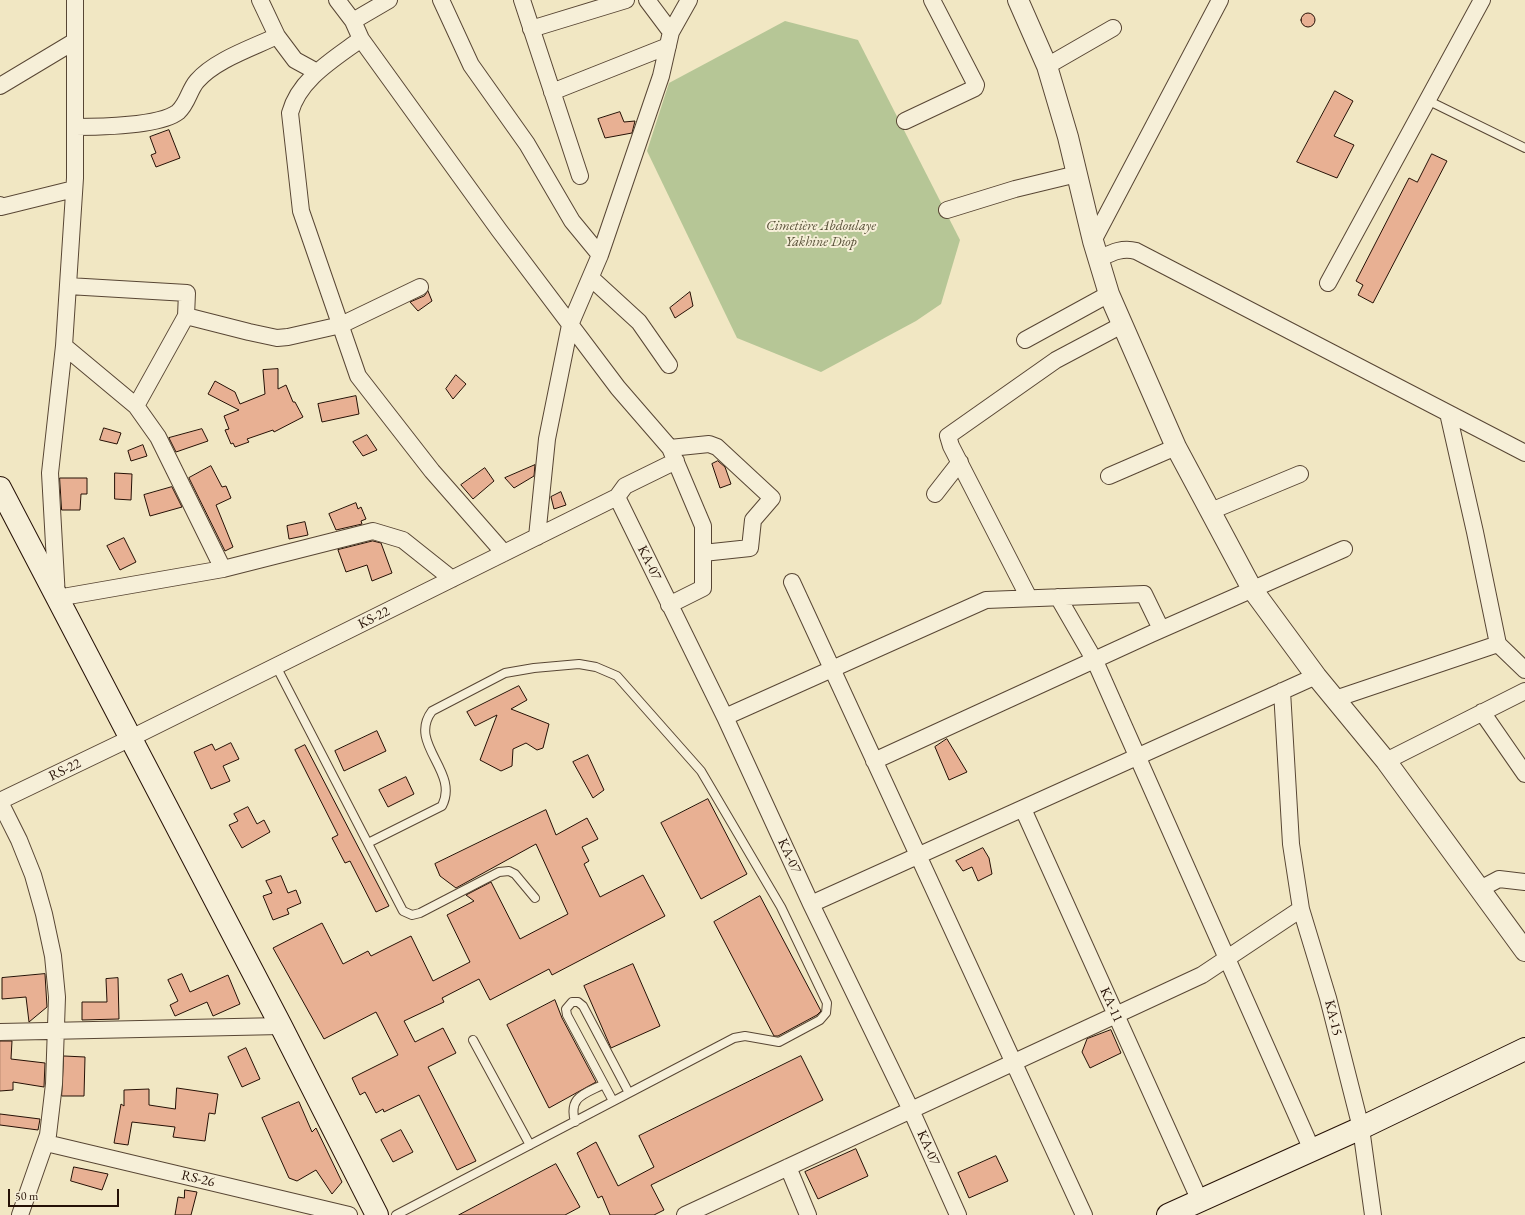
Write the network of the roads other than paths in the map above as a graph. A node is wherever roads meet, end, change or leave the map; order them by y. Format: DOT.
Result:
graph roads {
  1 [pos="75,0"];
  2 [pos="260,0"];
  3 [pos="337,0"];
  4 [pos="389,0"];
  5 [pos="441,0"];
  6 [pos="522,0"];
  7 [pos="626,0"];
  8 [pos="647,0"];
  9 [pos="689,0"];
  10 [pos="932,0"];
  11 [pos="1018,0"];
  12 [pos="1220,0"];
  13 [pos="1482,0"];
  14 [pos="353,21"];
  15 [pos="1113,28"];
  16 [pos="531,29"];
  17 [pos="277,36"];
  18 [pos="361,39"];
  19 [pos="669,39"];
  20 [pos="75,41"];
  21 [pos="1047,66"];
  22 [pos="316,72"];
  23 [pos="0,86"];
  24 [pos="552,92"];
  25 [pos="1427,100"];
  26 [pos="905,121"];
  27 [pos="75,128"];
  28 [pos="1525,148"];
  29 [pos="1077,174"];
  30 [pos="580,176"];
  31 [pos="74,189"];
  32 [pos="0,207"];
  33 [pos="947,210"];
  34 [pos="1095,250"];
  35 [pos="600,255"];
  36 [pos="591,278"];
  37 [pos="1328,283"];
  38 [pos="68,286"];
  39 [pos="420,287"];
  40 [pos="1109,294"];
  41 [pos="186,316"];
  42 [pos="570,325"];
  43 [pos="1122,325"];
  44 [pos="341,326"];
  45 [pos="1025,340"];
  46 [pos="64,346"];
  47 [pos="669,365"];
  48 [pos="136,406"];
  49 [pos="1448,413"];
  50 [pos="1176,447"];
  51 [pos="1525,453"];
  52 [pos="673,455"];
  53 [pos="960,462"];
  54 [pos="1300,474"];
  55 [pos="1109,476"];
  56 [pos="0,488"];
  57 [pos="935,494"];
  58 [pos="617,498"];
  59 [pos="1211,511"];
  60 [pos="537,537"];
  61 [pos="1344,549"];
  62 [pos="504,553"];
  63 [pos="703,553"];
  64 [pos="223,569"];
  65 [pos="452,579"];
  66 [pos="792,582"];
  67 [pos="1252,589"];
  68 [pos="1058,597"];
  69 [pos="57,598"];
  70 [pos="1029,598"];
  71 [pos="669,605"];
  72 [pos="1161,629"];
  73 [pos="1498,644"];
  74 [pos="1095,661"];
  75 [pos="276,666"];
  76 [pos="832,669"];
  77 [pos="1525,670"];
  78 [pos="1316,676"];
  79 [pos="1282,691"];
  80 [pos="1525,691"];
  81 [pos="1335,699"];
  82 [pos="1482,712"];
  83 [pos="725,717"];
  84 [pos="131,738"];
  85 [pos="1138,757"];
  86 [pos="874,761"];
  87 [pos="1386,761"];
  88 [pos="1525,774"];
  89 [pos="0,802"];
  90 [pos="1023,808"];
  91 [pos="368,843"];
  92 [pos="918,856"];
  93 [pos="1525,882"];
  94 [pos="1480,889"];
  95 [pos="536,898"];
  96 [pos="811,904"];
  97 [pos="1301,909"];
  98 [pos="1525,951"];
  99 [pos="1227,958"];
  100 [pos="1116,1015"];
  101 [pos="281,1026"];
  102 [pos="56,1031"];
  103 [pos="0,1032"];
  104 [pos="473,1040"];
  105 [pos="1525,1049"];
  106 [pos="1013,1062"];
  107 [pos="604,1084"];
  108 [pos="629,1093"];
  109 [pos="613,1102"];
  110 [pos="911,1110"];
  111 [pos="575,1122"];
  112 [pos="1361,1128"];
  113 [pos="46,1143"];
  114 [pos="530,1145"];
  115 [pos="1312,1150"];
  116 [pos="788,1167"];
  117 [pos="1200,1200"];
  118 [pos="20,1215"];
  119 [pos="349,1215"];
  120 [pos="377,1215"];
  121 [pos="396,1215"];
  122 [pos="685,1215"];
  123 [pos="808,1215"];
  124 [pos="958,1215"];
  125 [pos="1084,1215"];
  126 [pos="1168,1215"];
  127 [pos="1373,1215"];
  1 -- 20 [label="street"];
  2 -- 17 [label="street"];
  3 -- 14 [label="street"];
  4 -- 14 [label="street"];
  5 -- 35 [label="street"];
  6 -- 16 [label="street"];
  7 -- 16 [label="street"];
  8 -- 19 [label="street"];
  9 -- 19 [label="street"];
  10 -- 26 [label="street"];
  11 -- 21 [label="street"];
  12 -- 34 [label="street"];
  13 -- 25 [label="street"];
  14 -- 18 [label="street"];
  15 -- 21 [label="street"];
  16 -- 24 [label="street"];
  17 -- 22 [label="street"];
  17 -- 27 [label="street"];
  18 -- 22 [label="street"];
  18 -- 42 [label="street"];
  19 -- 24 [label="street"];
  19 -- 35 [label="street"];
  20 -- 23 [label="street"];
  20 -- 27 [label="street"];
  21 -- 29 [label="street"];
  22 -- 44 [label="street"];
  24 -- 30 [label="street"];
  25 -- 28 [label="lane"];
  25 -- 37 [label="street"];
  27 -- 31 [label="street"];
  29 -- 33 [label="street"];
  29 -- 34 [label="street"];
  31 -- 32 [label="street"];
  31 -- 38 [label="street"];
  34 -- 40 [label="street"];
  34 -- 49 [label="street"];
  35 -- 36 [label="street"];
  36 -- 42 [label="street"];
  36 -- 47 [label="street"];
  38 -- 41 [label="street"];
  38 -- 46 [label="street"];
  39 -- 44 [label="street"];
  40 -- 43 [label="street"];
  40 -- 45 [label="street"];
  41 -- 44 [label="street"];
  41 -- 48 [label="street"];
  42 -- 52 [label="street"];
  42 -- 60 [label="street"];
  43 -- 50 [label="street"];
  43 -- 53 [label="street"];
  44 -- 62 [label="street"];
  46 -- 48 [label="street"];
  46 -- 69 [label="street"];
  48 -- 64 [label="street"];
  49 -- 51 [label="street"];
  49 -- 73 [label="street"];
  50 -- 55 [label="street"];
  50 -- 59 [label="street"];
  52 -- 58 [label="street"];
  52 -- 63 [label="street"];
  52 -- 63 [label="street"];
  53 -- 57 [label="street"];
  53 -- 70 [label="street"];
  54 -- 59 [label="street"];
  56 -- 69 [label="main road"];
  58 -- 60 [label="street, KS-22"];
  58 -- 71 [label="street, KA-07"];
  59 -- 67 [label="street"];
  60 -- 62 [label="street, KS-22"];
  61 -- 67 [label="street"];
  62 -- 65 [label="street, KS-22"];
  63 -- 71 [label="street"];
  64 -- 65 [label="street"];
  64 -- 69 [label="street"];
  65 -- 75 [label="street, KS-22"];
  66 -- 76 [label="street"];
  67 -- 72 [label="street"];
  67 -- 78 [label="street"];
  68 -- 70 [label="street"];
  68 -- 72 [label="street"];
  68 -- 74 [label="street"];
  69 -- 84 [label="main road"];
  70 -- 76 [label="street"];
  71 -- 83 [label="street, KA-07"];
  72 -- 74 [label="street"];
  73 -- 77 [label="street"];
  73 -- 81 [label="street"];
  74 -- 85 [label="street"];
  74 -- 86 [label="street"];
  75 -- 84 [label="street, KS-22"];
  75 -- 91 [label="lane"];
  76 -- 83 [label="street"];
  76 -- 86 [label="street"];
  78 -- 79 [label="street"];
  78 -- 81 [label="street"];
  79 -- 85 [label="street"];
  79 -- 97 [label="street, KA-15"];
  80 -- 82 [label="street"];
  81 -- 87 [label="street"];
  82 -- 87 [label="street"];
  82 -- 88 [label="street"];
  83 -- 96 [label="street, KA-07"];
  84 -- 89 [label="street, RS-22"];
  84 -- 101 [label="main road"];
  85 -- 90 [label="street"];
  85 -- 99 [label="street"];
  86 -- 92 [label="street"];
  87 -- 94 [label="street"];
  89 -- 102 [label="street"];
  90 -- 92 [label="street"];
  90 -- 100 [label="street, KA-11"];
  91 -- 95 [label="lane"];
  91 -- 108 [label="lane"];
  92 -- 96 [label="street"];
  92 -- 106 [label="street"];
  93 -- 94 [label="street"];
  94 -- 98 [label="street"];
  96 -- 110 [label="street, KA-07"];
  97 -- 99 [label="street"];
  97 -- 112 [label="street, KA-15"];
  99 -- 100 [label="street"];
  99 -- 115 [label="street"];
  100 -- 106 [label="street"];
  100 -- 117 [label="street, KA-11"];
  101 -- 102 [label="street"];
  101 -- 120 [label="main road"];
  102 -- 103 [label="street"];
  102 -- 113 [label="street"];
  104 -- 114 [label="lane"];
  105 -- 112 [label="main road"];
  106 -- 110 [label="street"];
  106 -- 125 [label="street"];
  107 -- 108 [label="lane"];
  107 -- 109 [label="lane"];
  107 -- 111 [label="lane"];
  108 -- 109 [label="lane"];
  109 -- 111 [label="lane"];
  110 -- 116 [label="street"];
  110 -- 124 [label="street, KA-07"];
  111 -- 114 [label="lane"];
  112 -- 115 [label="main road"];
  112 -- 127 [label="street, KA-15"];
  113 -- 118 [label="street"];
  113 -- 119 [label="street, RS-26"];
  114 -- 121 [label="lane"];
  115 -- 117 [label="main road"];
  116 -- 122 [label="street"];
  116 -- 123 [label="street"];
  117 -- 126 [label="main road"];
}
